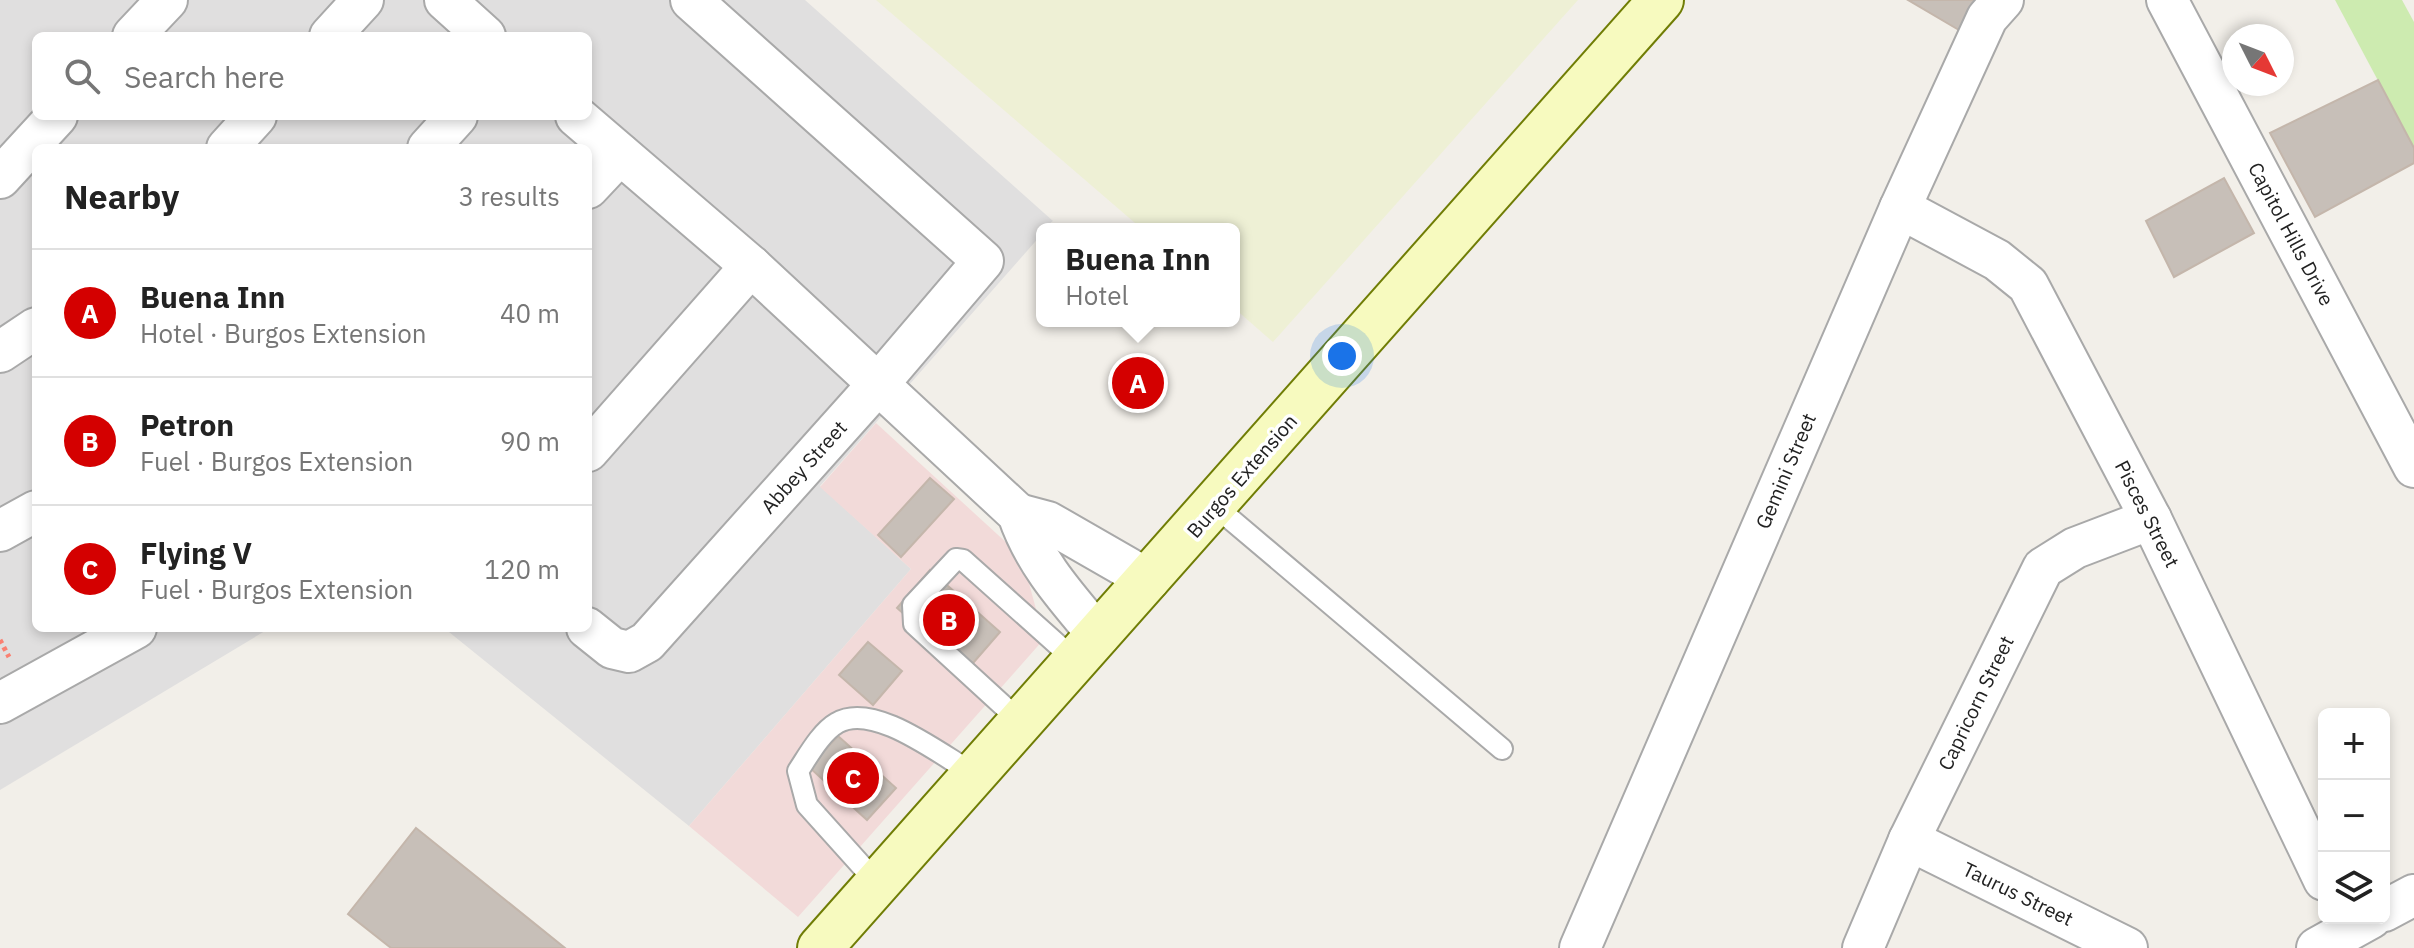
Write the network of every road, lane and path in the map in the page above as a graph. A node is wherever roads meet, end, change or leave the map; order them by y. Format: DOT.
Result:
graph roads {
  1 [pos="167,0"];
  2 [pos="363,0"];
  3 [pos="445,0"];
  4 [pos="691,0"];
  5 [pos="1661,0"];
  6 [pos="2003,0"];
  7 [pos="2167,0"];
  8 [pos="137,32"];
  9 [pos="334,32"];
  10 [pos="481,32"];
  11 [pos="53,120"];
  12 [pos="252,120"];
  13 [pos="453,120"];
  14 [pos="581,120"];
  15 [pos="231,144"];
  16 [pos="432,144"];
  17 [pos="620,154"];
  18 [pos="0,178"];
  19 [pos="592,184"];
  20 [pos="1900,208"];
  21 [pos="751,266"];
  22 [pos="32,331"];
  23 [pos="0,352"];
  24 [pos="879,383"];
  25 [pos="592,446"];
  26 [pos="2414,467"];
  27 [pos="1215,506"];
  28 [pos="32,513"];
  29 [pos="1018,514"];
  30 [pos="2151,519"];
  31 [pos="0,531"];
  32 [pos="1149,580"];
  33 [pos="129,632"];
  34 [pos="600,638"];
  35 [pos="1088,649"];
  36 [pos="0,703"];
  37 [pos="1022,723"];
  38 [pos="1502,749"];
  39 [pos="976,775"];
  40 [pos="1909,840"];
  41 [pos="2318,867"];
  42 [pos="878,884"];
  43 [pos="2414,895"];
  44 [pos="2390,908"];
  45 [pos="820,948"];
  46 [pos="1580,948"];
  47 [pos="1863,948"];
  48 [pos="2127,948"];
  1 -- 8 [label="street"];
  2 -- 9 [label="street"];
  3 -- 10 [label="street"];
  4 -- 24 [label="street, Abbey Street"];
  5 -- 27 [label="main road, Burgos Extension"];
  6 -- 20 [label="street, Gemini Street"];
  7 -- 26 [label="street, Capitol Hills Drive"];
  11 -- 18 [label="street"];
  12 -- 15 [label="street"];
  13 -- 16 [label="street"];
  14 -- 17 [label="street"];
  17 -- 19 [label="street"];
  17 -- 21 [label="street"];
  20 -- 30 [label="street, Pisces Street"];
  20 -- 46 [label="street, Gemini Street"];
  21 -- 24 [label="street"];
  21 -- 25 [label="street"];
  22 -- 23 [label="street"];
  24 -- 29 [label="street"];
  24 -- 34 [label="street, Abbey Street"];
  27 -- 32 [label="main road, Burgos Extension"];
  27 -- 38 [label="lane"];
  28 -- 31 [label="street"];
  29 -- 32 [label="street"];
  29 -- 35 [label="street"];
  30 -- 40 [label="street, Capricorn Street"];
  30 -- 41 [label="street, Pisces Street"];
  32 -- 35 [label="main road, Burgos Extension"];
  33 -- 36 [label="street"];
  35 -- 37 [label="main road, Burgos Extension"];
  35 -- 37 [label="lane"];
  37 -- 39 [label="main road, Burgos Extension"];
  39 -- 42 [label="main road, Burgos Extension"];
  39 -- 42 [label="lane"];
  40 -- 47 [label="street, Capricorn Street"];
  40 -- 48 [label="street, Taurus Street"];
  42 -- 45 [label="main road, Burgos Extension"];
  43 -- 44 [label="street"];
}
